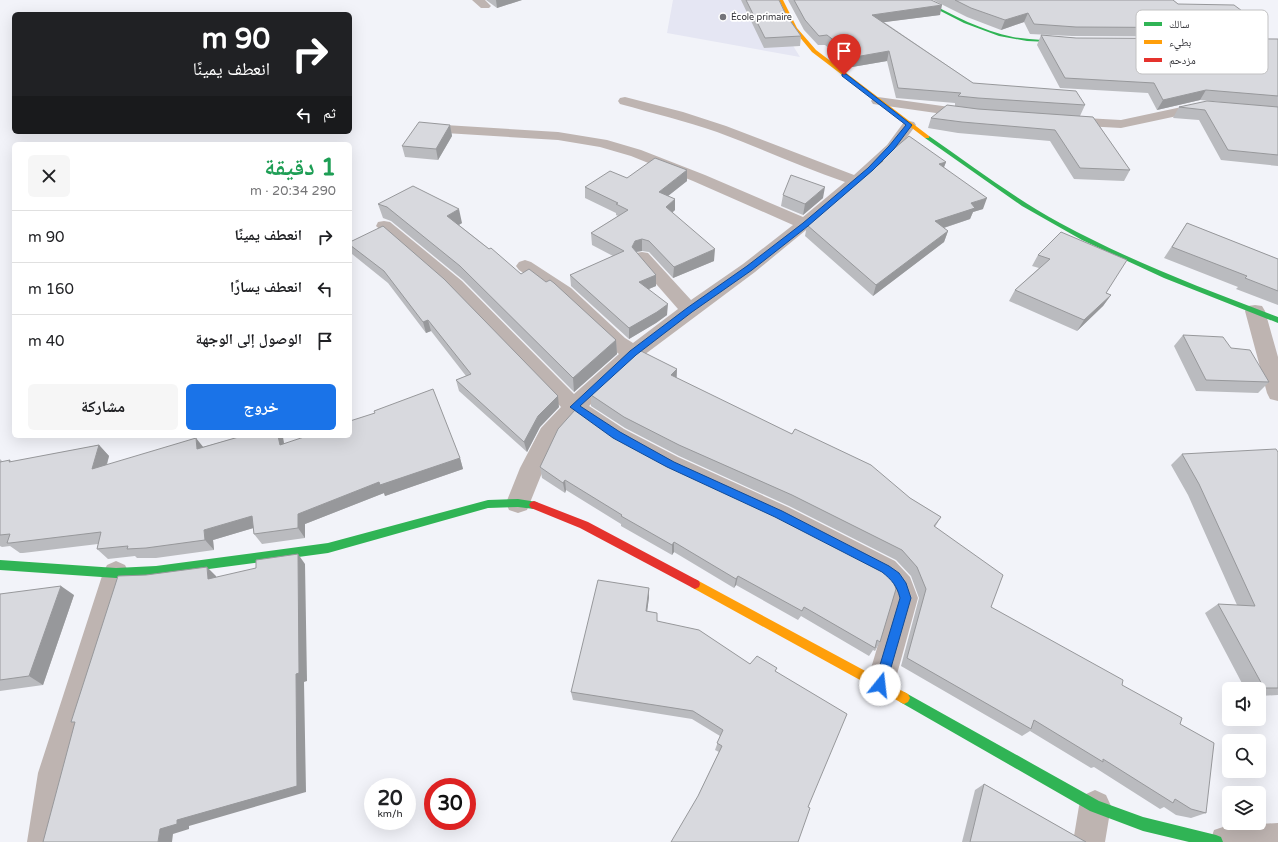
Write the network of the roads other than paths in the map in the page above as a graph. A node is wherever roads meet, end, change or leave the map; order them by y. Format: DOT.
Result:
graph roads {
  1 [pos="781,0"];
  2 [pos="921,0"];
  3 [pos="1079,42"];
  4 [pos="878,100"];
  5 [pos="625,101"];
  6 [pos="1216,107"];
  7 [pos="981,115"];
  8 [pos="1057,121"];
  9 [pos="910,125"];
  10 [pos="445,129"];
  11 [pos="856,181"];
  12 [pos="805,224"];
  13 [pos="384,226"];
  14 [pos="642,257"];
  15 [pos="525,266"];
  16 [pos="690,310"];
  17 [pos="1255,311"];
  18 [pos="1278,320"];
  19 [pos="633,353"];
  20 [pos="1278,393"];
  21 [pos="574,407"];
  22 [pos="518,503"];
  23 [pos="0,565"];
  24 [pos="116,574"];
  25 [pos="880,685"];
  26 [pos="1095,806"];
  27 [pos="1278,839"];
  28 [pos="43,842"];
  29 [pos="1089,842"];
  30 [pos="1216,842"];
  31 [pos="1226,842"];
  1 -- 4 [label="street"];
  2 -- 3 [label="street"];
  4 -- 7 [label="street"];
  4 -- 9 [label="street"];
  5 -- 11 [label="street"];
  6 -- 8 [label="street"];
  9 -- 11 [label="street"];
  9 -- 17 [label="street"];
  10 -- 12 [label="street"];
  11 -- 12 [label="street"];
  12 -- 16 [label="street"];
  13 -- 21 [label="street"];
  14 -- 16 [label="street"];
  15 -- 19 [label="street"];
  16 -- 19 [label="street"];
  17 -- 18 [label="street"];
  17 -- 20 [label="street"];
  19 -- 21 [label="street"];
  21 -- 22 [label="street"];
  21 -- 25 [label="street"];
  22 -- 24 [label="street"];
  22 -- 25 [label="street"];
  23 -- 24 [label="street"];
  24 -- 28 [label="street"];
  25 -- 26 [label="street"];
  26 -- 29 [label="street"];
  26 -- 30 [label="street"];
  27 -- 31 [label="street"];
}
